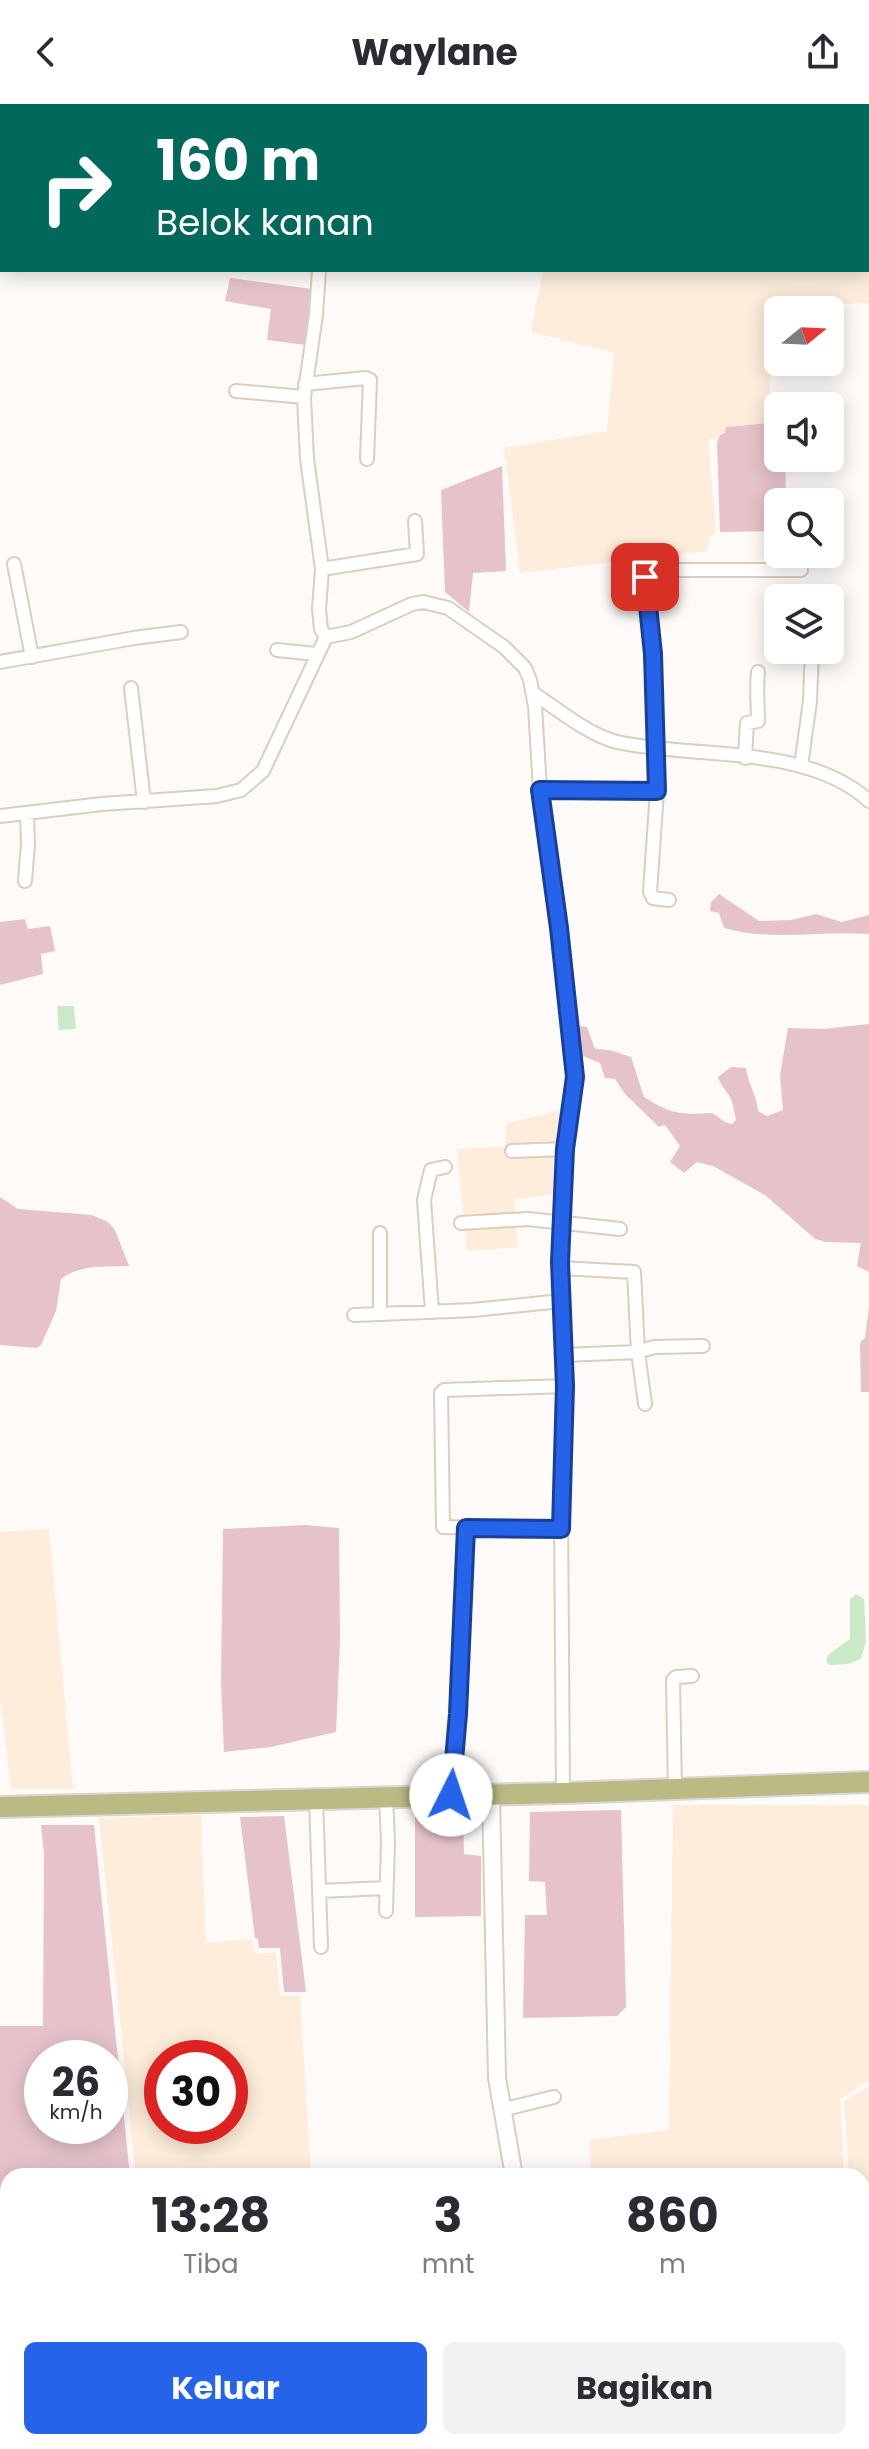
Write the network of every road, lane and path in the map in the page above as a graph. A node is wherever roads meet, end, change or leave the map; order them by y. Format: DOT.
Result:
graph roads {
  1 [pos="319,272"];
  2 [pos="304,390"];
  3 [pos="236,391"];
  4 [pos="367,459"];
  5 [pos="415,521"];
  6 [pos="14,564"];
  7 [pos="322,569"];
  8 [pos="801,570"];
  9 [pos="181,632"];
  10 [pos="326,637"];
  11 [pos="277,650"];
  12 [pos="316,654"];
  13 [pos="32,657"];
  14 [pos="0,662"];
  15 [pos="811,664"];
  16 [pos="758,672"];
  17 [pos="131,688"];
  18 [pos="533,693"];
  19 [pos="657,747"];
  20 [pos="745,758"];
  21 [pos="801,766"];
  22 [pos="540,790"];
  23 [pos="657,791"];
  24 [pos="869,801"];
  25 [pos="144,802"];
  26 [pos="27,814"];
  27 [pos="0,816"];
  28 [pos="25,881"];
  29 [pos="669,900"];
  30 [pos="565,1149"];
  31 [pos="512,1151"];
  32 [pos="445,1167"];
  33 [pos="461,1223"];
  34 [pos="563,1223"];
  35 [pos="620,1229"];
  36 [pos="380,1233"];
  37 [pos="560,1268"];
  38 [pos="561,1301"];
  39 [pos="432,1312"];
  40 [pos="380,1314"];
  41 [pos="354,1315"];
  42 [pos="703,1346"];
  43 [pos="638,1352"];
  44 [pos="563,1355"];
  45 [pos="565,1386"];
  46 [pos="645,1404"];
  47 [pos="466,1528"];
  48 [pos="561,1529"];
  49 [pos="692,1676"];
  50 [pos="869,1782"];
  51 [pos="675,1790"];
  52 [pos="563,1793"];
  53 [pos="451,1795"];
  54 [pos="491,1795"];
  55 [pos="386,1796"];
  56 [pos="316,1799"];
  57 [pos="0,1807"];
  58 [pos="386,1888"];
  59 [pos="319,1891"];
  60 [pos="386,1911"];
  61 [pos="321,1947"];
  62 [pos="554,2097"];
  63 [pos="501,2110"];
  64 [pos="512,2168"];
  1 -- 2 [label="street"];
  2 -- 3 [label="street"];
  2 -- 4 [label="street"];
  2 -- 7 [label="street"];
  5 -- 7 [label="street"];
  6 -- 13 [label="street"];
  7 -- 10 [label="street"];
  8 -- 19 [label="street"];
  9 -- 13 [label="street"];
  10 -- 12 [label="street"];
  10 -- 18 [label="street"];
  11 -- 12 [label="street"];
  12 -- 25 [label="street"];
  13 -- 14 [label="street"];
  15 -- 21 [label="street"];
  16 -- 20 [label="street"];
  17 -- 25 [label="street"];
  18 -- 19 [label="street"];
  18 -- 22 [label="street"];
  19 -- 20 [label="street"];
  19 -- 23 [label="street"];
  20 -- 21 [label="street"];
  21 -- 24 [label="street"];
  22 -- 23 [label="street"];
  22 -- 30 [label="street"];
  23 -- 29 [label="street"];
  25 -- 26 [label="street"];
  26 -- 27 [label="street"];
  26 -- 28 [label="street"];
  30 -- 31 [label="street"];
  30 -- 34 [label="street"];
  32 -- 39 [label="street"];
  33 -- 34 [label="street"];
  34 -- 35 [label="street"];
  34 -- 37 [label="street"];
  36 -- 40 [label="street"];
  37 -- 38 [label="street"];
  37 -- 43 [label="street"];
  38 -- 39 [label="street"];
  38 -- 44 [label="street"];
  39 -- 40 [label="street"];
  40 -- 41 [label="street"];
  42 -- 43 [label="street"];
  43 -- 44 [label="street"];
  43 -- 46 [label="street"];
  44 -- 45 [label="street"];
  45 -- 47 [label="street"];
  45 -- 48 [label="street"];
  47 -- 48 [label="street"];
  47 -- 53 [label="street"];
  48 -- 52 [label="street"];
  49 -- 51 [label="street"];
  50 -- 51 [label="main road"];
  51 -- 52 [label="main road"];
  52 -- 54 [label="main road"];
  53 -- 54 [label="main road"];
  53 -- 55 [label="main road"];
  54 -- 63 [label="street"];
  55 -- 56 [label="main road"];
  55 -- 58 [label="street"];
  56 -- 57 [label="main road"];
  56 -- 59 [label="street"];
  58 -- 59 [label="street"];
  58 -- 60 [label="street"];
  59 -- 61 [label="street"];
  62 -- 63 [label="street"];
  63 -- 64 [label="street"];
}
